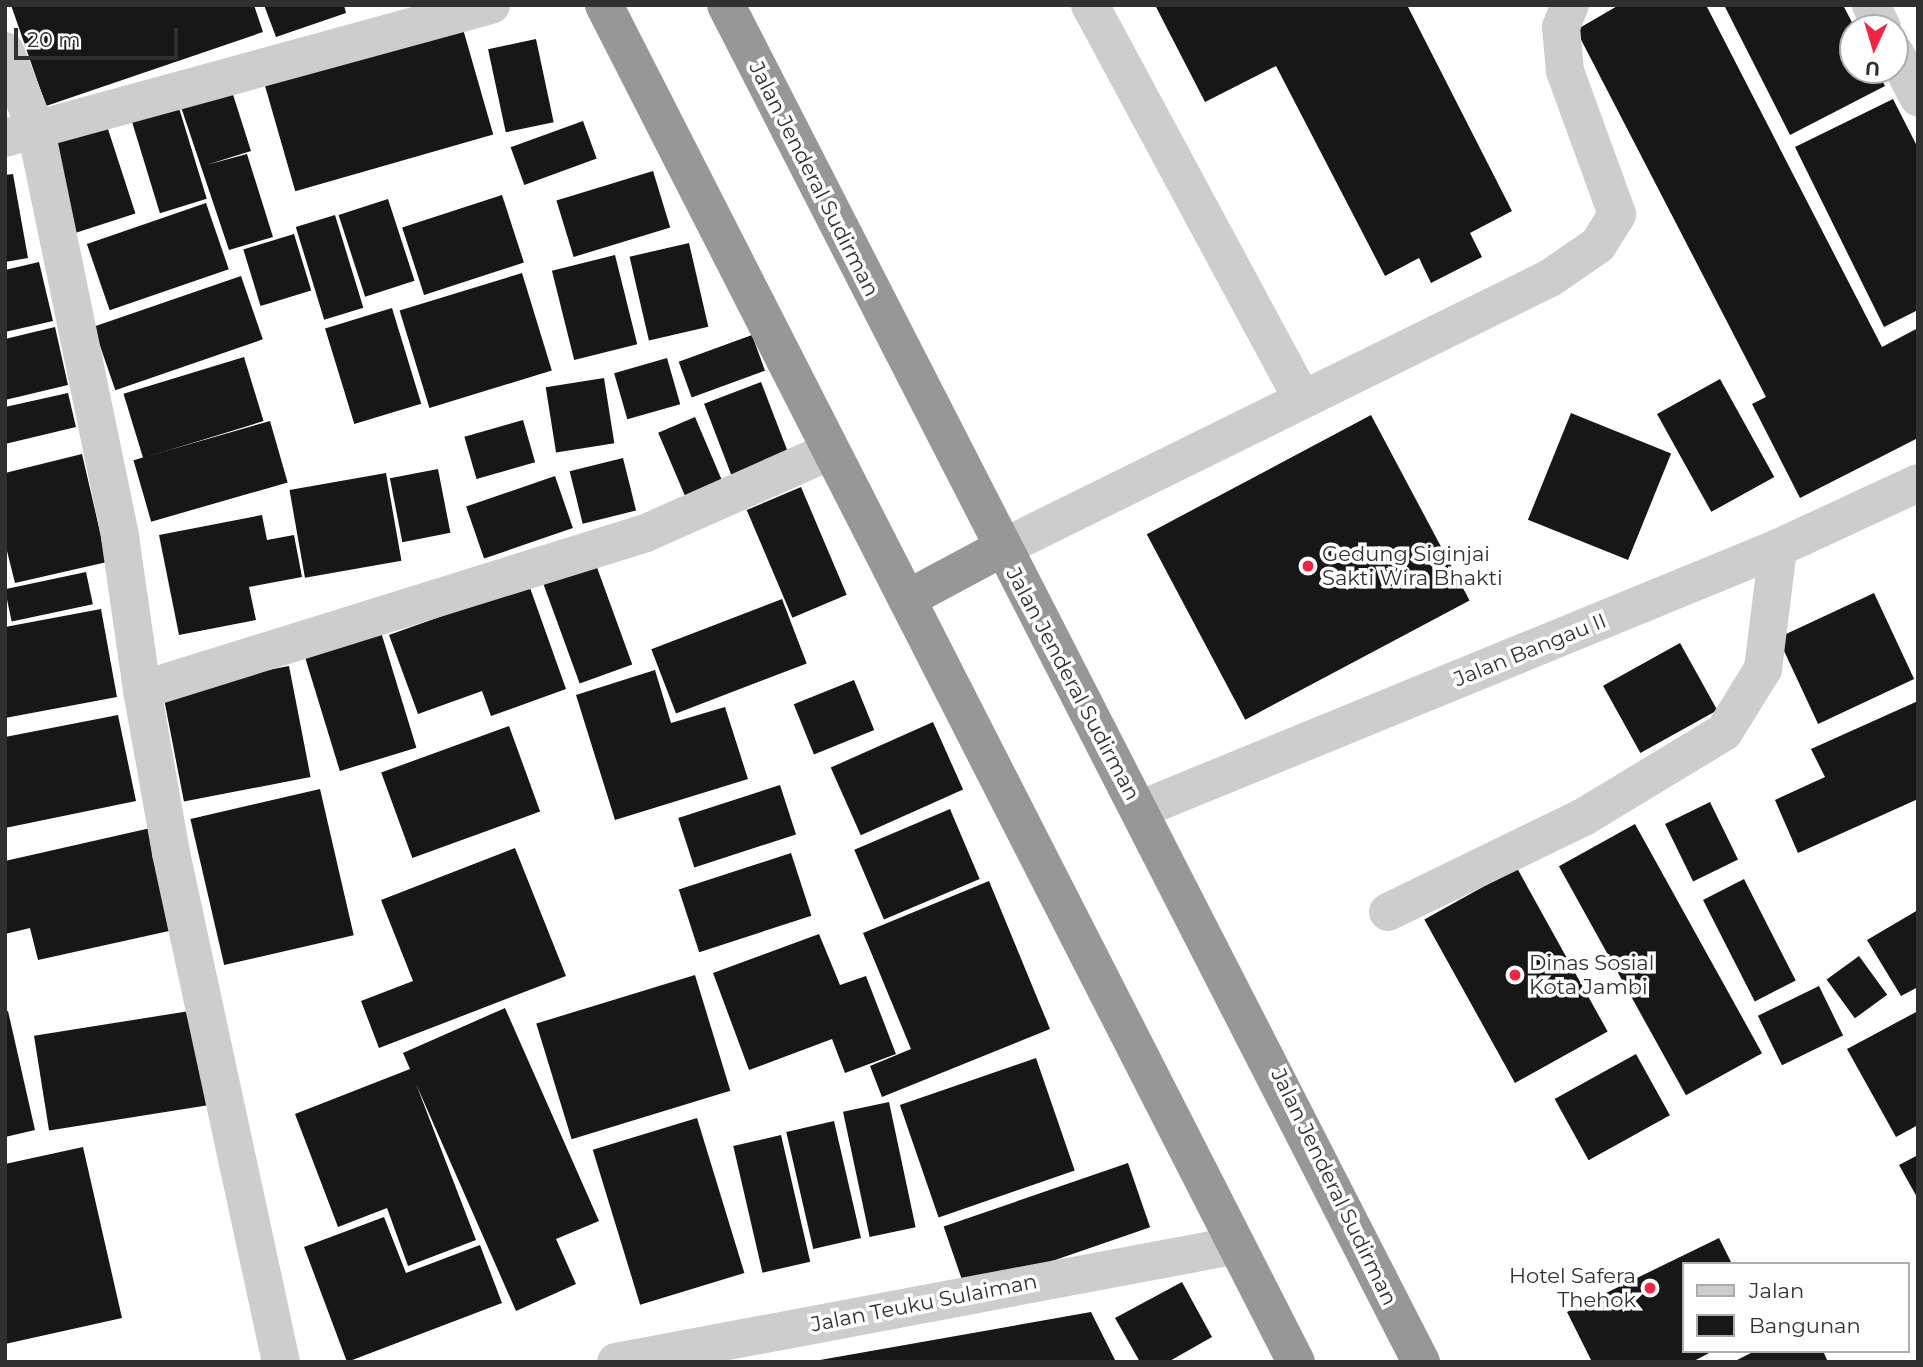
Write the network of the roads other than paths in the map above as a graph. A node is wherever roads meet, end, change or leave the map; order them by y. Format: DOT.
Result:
graph roads {
  1 [pos="491,5"];
  2 [pos="604,5"];
  3 [pos="726,5"];
  4 [pos="1090,5"];
  5 [pos="1570,5"];
  6 [pos="5,51"];
  7 [pos="1909,80"];
  8 [pos="1918,97"];
  9 [pos="20,134"];
  10 [pos="1301,397"];
  11 [pos="830,451"];
  12 [pos="1918,484"];
  13 [pos="1002,548"];
  14 [pos="1779,548"];
  15 [pos="907,599"];
  16 [pos="142,690"];
  17 [pos="1139,810"];
  18 [pos="1388,912"];
  19 [pos="1233,1247"];
  20 [pos="281,1362"];
  21 [pos="616,1362"];
  22 [pos="1296,1362"];
  23 [pos="1420,1362"];
  1 -- 9 [label="street"];
  2 -- 11 [label="highway"];
  3 -- 13 [label="highway, Jalan Jenderal Sudirman"];
  4 -- 10 [label="street"];
  5 -- 10 [label="street"];
  6 -- 9 [label="street"];
  7 -- 8 [label="street"];
  9 -- 16 [label="street"];
  10 -- 13 [label="street"];
  11 -- 15 [label="highway"];
  11 -- 16 [label="street"];
  12 -- 14 [label="street, Jalan Bangau II"];
  13 -- 15 [label="highway"];
  13 -- 17 [label="highway, Jalan Jenderal Sudirman"];
  14 -- 17 [label="street, Jalan Bangau II"];
  14 -- 18 [label="street"];
  15 -- 19 [label="highway"];
  16 -- 20 [label="street"];
  17 -- 23 [label="highway, Jalan Jenderal Sudirman"];
  19 -- 21 [label="street, Jalan Teuku Sulaiman"];
  19 -- 22 [label="highway"];
}
